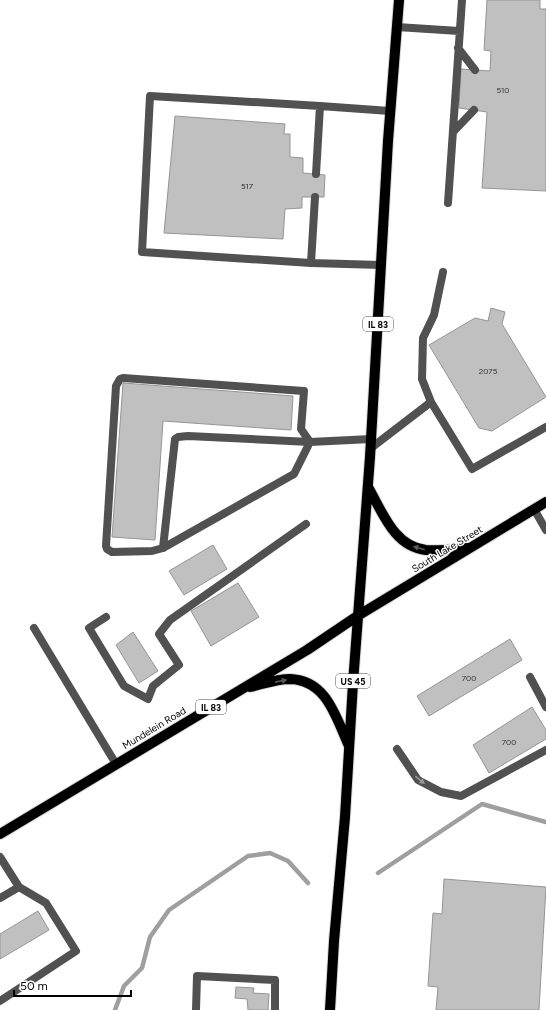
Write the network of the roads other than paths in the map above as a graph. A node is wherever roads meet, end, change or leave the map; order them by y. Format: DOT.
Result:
graph roads {
  1 [pos="399,0"];
  2 [pos="462,0"];
  3 [pos="397,26"];
  4 [pos="459,31"];
  5 [pos="458,48"];
  6 [pos="476,70"];
  7 [pos="320,106"];
  8 [pos="474,110"];
  9 [pos="390,111"];
  10 [pos="453,132"];
  11 [pos="316,174"];
  12 [pos="315,197"];
  13 [pos="448,203"];
  14 [pos="311,263"];
  15 [pos="381,265"];
  16 [pos="443,272"];
  17 [pos="431,402"];
  18 [pos="546,427"];
  19 [pos="310,442"];
  20 [pos="371,443"];
  21 [pos="368,487"];
  22 [pos="546,502"];
  23 [pos="534,510"];
  24 [pos="306,524"];
  25 [pos="546,530"];
  26 [pos="163,548"];
  27 [pos="471,548"];
  28 [pos="360,615"];
  29 [pos="106,617"];
  30 [pos="34,628"];
  31 [pos="530,677"];
  32 [pos="243,688"];
  33 [pos="546,707"];
  34 [pos="349,748"];
  35 [pos="397,749"];
  36 [pos="546,750"];
  37 [pos="116,764"];
  38 [pos="0,834"];
  39 [pos="0,857"];
  40 [pos="19,887"];
  41 [pos="0,898"];
  42 [pos="0,1001"];
  43 [pos="196,1010"];
  44 [pos="275,1010"];
  45 [pos="330,1010"];
  1 -- 3 [label="main road, IL 83"];
  2 -- 4 [label="lane"];
  3 -- 4 [label="lane"];
  3 -- 9 [label="main road, IL 83"];
  4 -- 5 [label="lane"];
  5 -- 6 [label="lane"];
  5 -- 10 [label="lane"];
  7 -- 9 [label="lane"];
  7 -- 11 [label="lane"];
  7 -- 14 [label="lane"];
  8 -- 10 [label="lane"];
  9 -- 15 [label="main road, IL 83"];
  10 -- 13 [label="lane"];
  12 -- 14 [label="lane"];
  14 -- 15 [label="lane"];
  15 -- 20 [label="main road, IL 83"];
  16 -- 17 [label="lane"];
  17 -- 18 [label="lane"];
  17 -- 20 [label="lane"];
  19 -- 20 [label="lane"];
  19 -- 26 [label="lane"];
  19 -- 26 [label="lane"];
  19 -- 26 [label="lane"];
  20 -- 21 [label="main road, IL 83"];
  27 -- 21 [label="main road, one-way"];
  21 -- 28 [label="main road, IL 83"];
  22 -- 23 [label="main road, South Lake Street"];
  23 -- 25 [label="lane"];
  23 -- 27 [label="main road, South Lake Street"];
  24 -- 29 [label="lane"];
  27 -- 28 [label="main road, South Lake Street"];
  28 -- 32 [label="main road, Mundelein Road / IL 83"];
  28 -- 34 [label="main road, US 45"];
  30 -- 37 [label="lane"];
  31 -- 33 [label="lane"];
  32 -- 34 [label="main road, one-way"];
  32 -- 37 [label="main road, Mundelein Road / IL 83"];
  34 -- 45 [label="main road, US 45"];
  35 -- 36 [label="lane, one-way"];
  37 -- 38 [label="main road, Mundelein Road / IL 83"];
  39 -- 40 [label="lane"];
  40 -- 41 [label="lane"];
  40 -- 42 [label="lane"];
  43 -- 44 [label="lane"];
}
